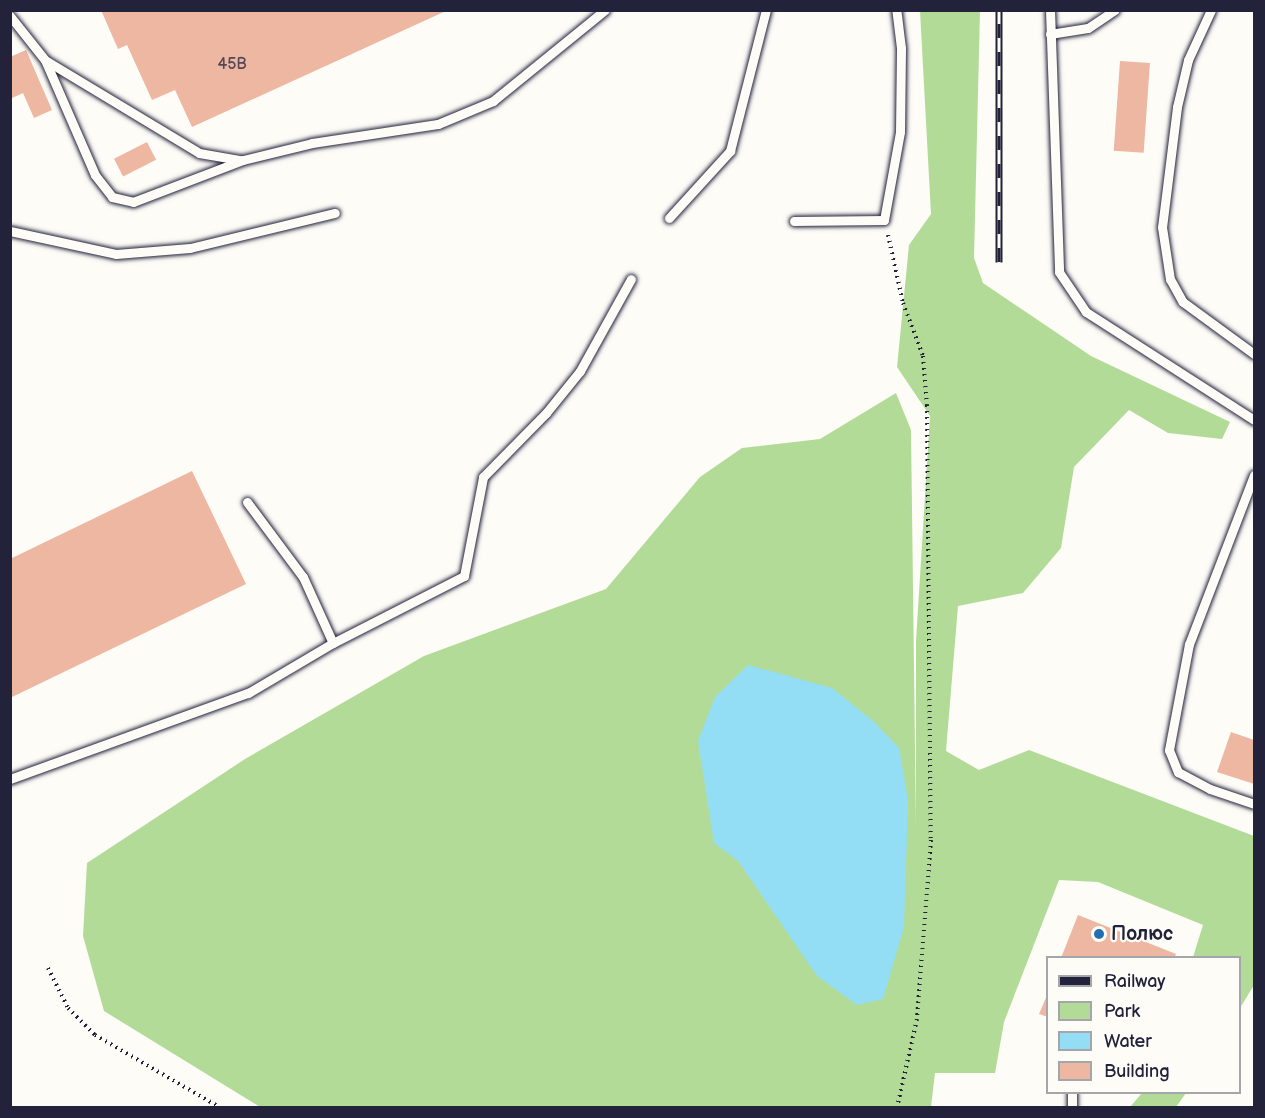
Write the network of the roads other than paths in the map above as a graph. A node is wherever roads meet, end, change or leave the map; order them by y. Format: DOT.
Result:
graph roads {
  1 [pos="605,10"];
  2 [pos="766,10"];
  3 [pos="896,10"];
  4 [pos="1050,10"];
  5 [pos="1115,10"];
  6 [pos="1211,10"];
  7 [pos="10,16"];
  8 [pos="1050,34"];
  9 [pos="45,60"];
  10 [pos="243,160"];
  11 [pos="335,213"];
  12 [pos="669,218"];
  13 [pos="794,220"];
  14 [pos="10,231"];
  15 [pos="631,279"];
  16 [pos="1254,354"];
  17 [pos="1254,420"];
  18 [pos="1254,475"];
  19 [pos="247,502"];
  20 [pos="333,643"];
  21 [pos="10,779"];
  22 [pos="1254,804"];
  1 -- 10 [label="lane"];
  2 -- 12 [label="lane"];
  3 -- 13 [label="lane"];
  4 -- 8 [label="lane"];
  5 -- 8 [label="lane"];
  6 -- 16 [label="lane"];
  7 -- 9 [label="lane"];
  8 -- 17 [label="lane"];
  9 -- 10 [label="lane"];
  9 -- 10 [label="lane"];
  11 -- 14 [label="lane"];
  15 -- 20 [label="lane"];
  18 -- 22 [label="lane"];
  19 -- 20 [label="lane"];
  20 -- 21 [label="lane"];
}
